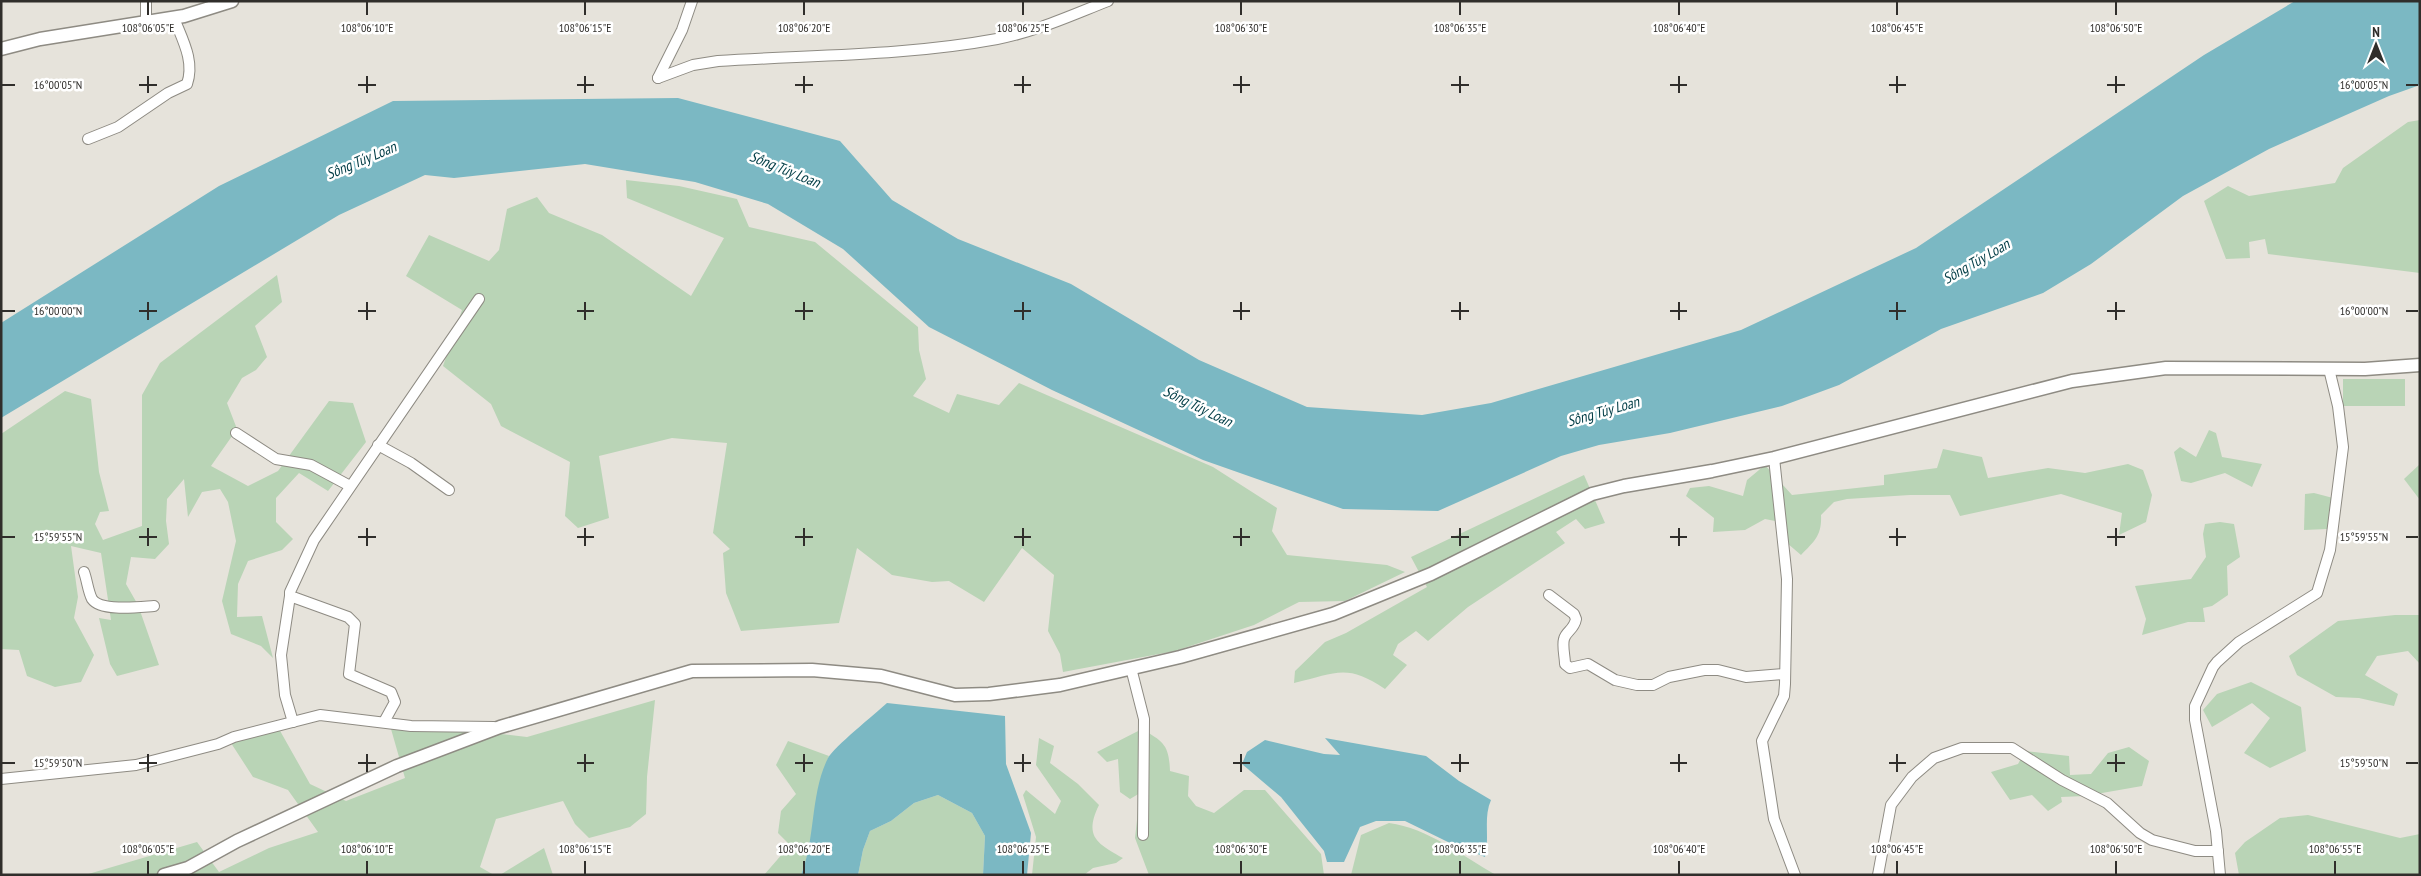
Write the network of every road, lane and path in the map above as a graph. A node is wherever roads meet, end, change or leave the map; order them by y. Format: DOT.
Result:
graph roads {
  1 [pos="146,1"];
  2 [pos="232,1"];
  3 [pos="692,1"];
  4 [pos="1108,1"];
  5 [pos="174,18"];
  6 [pos="146,23"];
  7 [pos="1,49"];
  8 [pos="88,139"];
  9 [pos="479,299"];
  10 [pos="2420,365"];
  11 [pos="2329,369"];
  12 [pos="236,432"];
  13 [pos="378,445"];
  14 [pos="1774,458"];
  15 [pos="350,486"];
  16 [pos="449,490"];
  17 [pos="84,572"];
  18 [pos="1549,595"];
  19 [pos="290,596"];
  20 [pos="154,606"];
  21 [pos="1131,668"];
  22 [pos="1784,674"];
  23 [pos="293,722"];
  24 [pos="384,722"];
  25 [pos="500,727"];
  26 [pos="1,779"];
  27 [pos="1143,835"];
  28 [pos="2218,851"];
  29 [pos="164,875"];
  30 [pos="1795,875"];
  31 [pos="1878,875"];
  32 [pos="2220,875"];
  1 -- 6 [label="street"];
  2 -- 5 [label="street"];
  3 -- 4 [label="street"];
  5 -- 6 [label="street"];
  5 -- 8 [label="street"];
  6 -- 7 [label="street"];
  9 -- 13 [label="street"];
  10 -- 11 [label="street"];
  11 -- 14 [label="street"];
  11 -- 28 [label="street"];
  12 -- 15 [label="street"];
  13 -- 15 [label="street"];
  13 -- 16 [label="street"];
  14 -- 21 [label="street"];
  14 -- 22 [label="street"];
  15 -- 19 [label="street"];
  17 -- 20 [label="street"];
  18 -- 22 [label="street"];
  19 -- 23 [label="street"];
  19 -- 24 [label="street"];
  21 -- 25 [label="street"];
  21 -- 27 [label="street"];
  22 -- 30 [label="street"];
  23 -- 24 [label="street"];
  23 -- 26 [label="street"];
  24 -- 25 [label="street"];
  25 -- 29 [label="street"];
  28 -- 31 [label="street"];
  28 -- 32 [label="street"];
}
